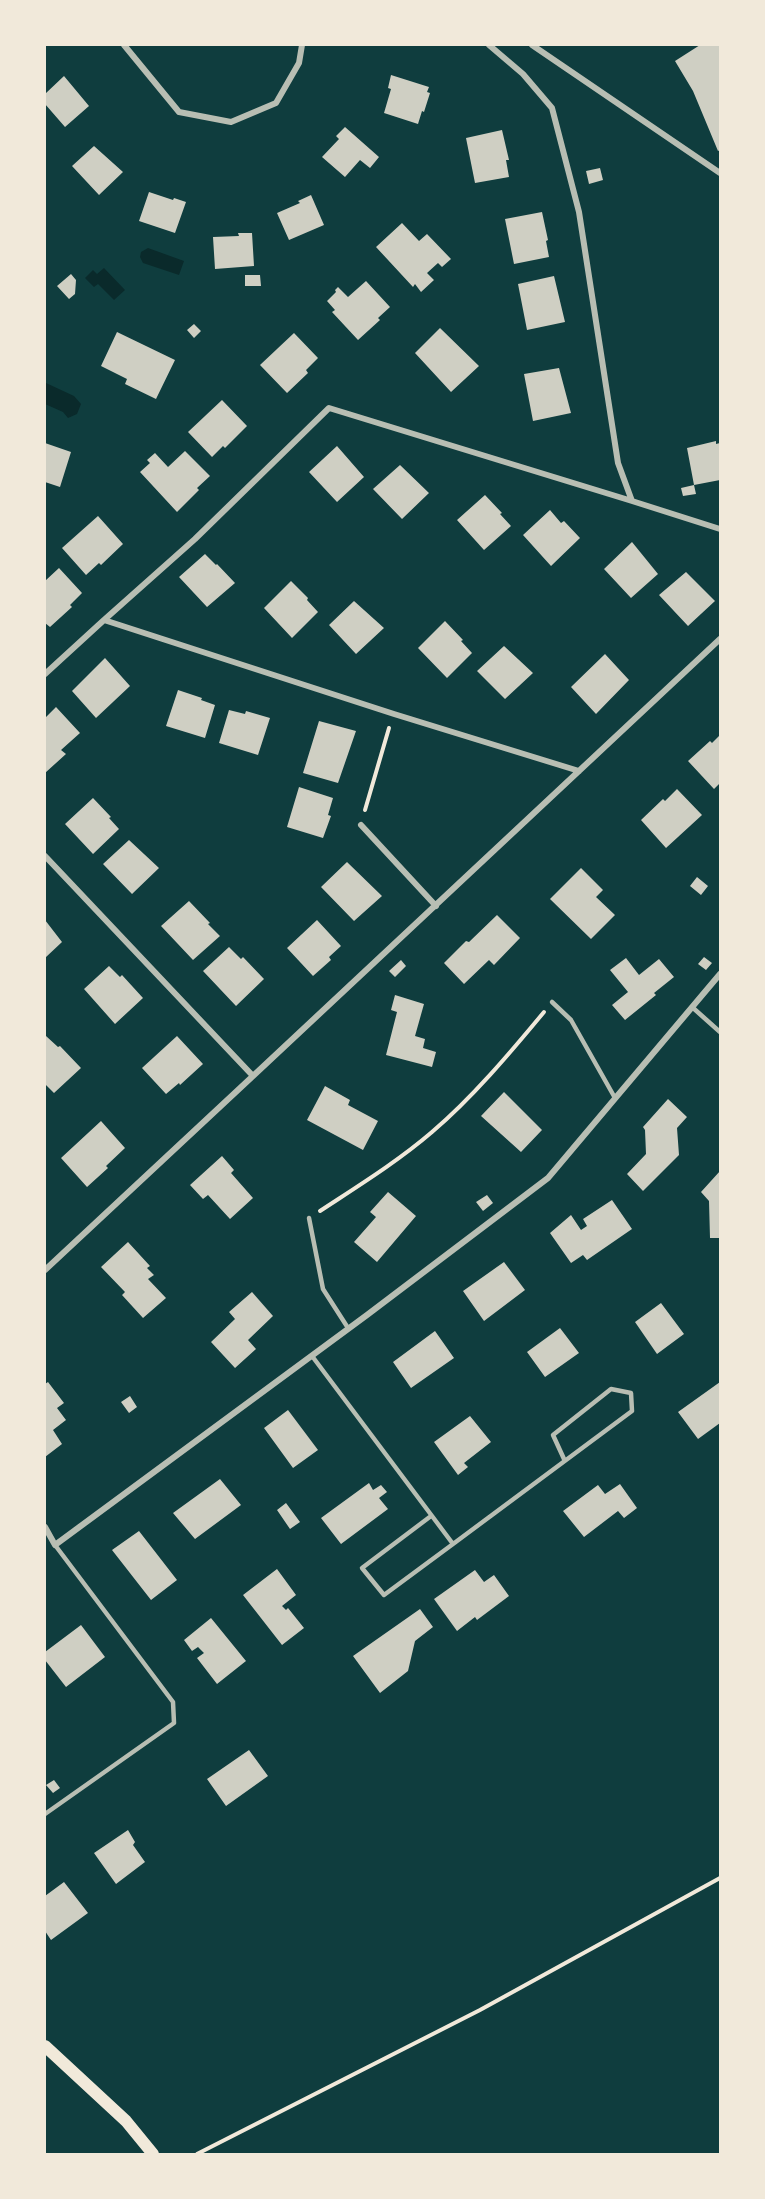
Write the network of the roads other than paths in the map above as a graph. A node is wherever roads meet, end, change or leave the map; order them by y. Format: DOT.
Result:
graph roads {
  1 [pos="124,45"];
  2 [pos="302,45"];
  3 [pos="489,45"];
  4 [pos="532,45"];
  5 [pos="720,173"];
  6 [pos="632,501"];
  7 [pos="720,529"];
  8 [pos="104,620"];
  9 [pos="720,639"];
  10 [pos="45,674"];
  11 [pos="579,771"];
  12 [pos="361,825"];
  13 [pos="45,855"];
  14 [pos="436,906"];
  15 [pos="720,974"];
  16 [pos="552,1002"];
  17 [pos="692,1007"];
  18 [pos="720,1032"];
  19 [pos="253,1076"];
  20 [pos="615,1098"];
  21 [pos="309,1218"];
  22 [pos="45,1270"];
  23 [pos="348,1329"];
  24 [pos="312,1356"];
  25 [pos="564,1459"];
  26 [pos="431,1516"];
  27 [pos="45,1527"];
  28 [pos="453,1544"];
  29 [pos="55,1545"];
  30 [pos="45,1814"];
  31 [pos="45,2046"];
  32 [pos="153,2154"];
  1 -- 2 [label="street"];
  3 -- 6 [label="street"];
  4 -- 5 [label="street"];
  6 -- 7 [label="street"];
  6 -- 8 [label="street"];
  8 -- 10 [label="street"];
  8 -- 11 [label="street"];
  9 -- 11 [label="street"];
  11 -- 14 [label="street"];
  12 -- 14 [label="street"];
  13 -- 19 [label="street"];
  14 -- 19 [label="street"];
  15 -- 17 [label="street"];
  16 -- 20 [label="lane"];
  17 -- 18 [label="lane"];
  17 -- 20 [label="street"];
  19 -- 22 [label="street"];
  20 -- 23 [label="street"];
  21 -- 23 [label="lane"];
  23 -- 24 [label="street"];
  24 -- 26 [label="lane"];
  24 -- 29 [label="street"];
  25 -- 25 [label="lane"];
  25 -- 28 [label="lane"];
  26 -- 28 [label="lane"];
  26 -- 28 [label="lane"];
  27 -- 29 [label="street"];
  29 -- 30 [label="lane"];
  31 -- 32 [label="main road"];
}
